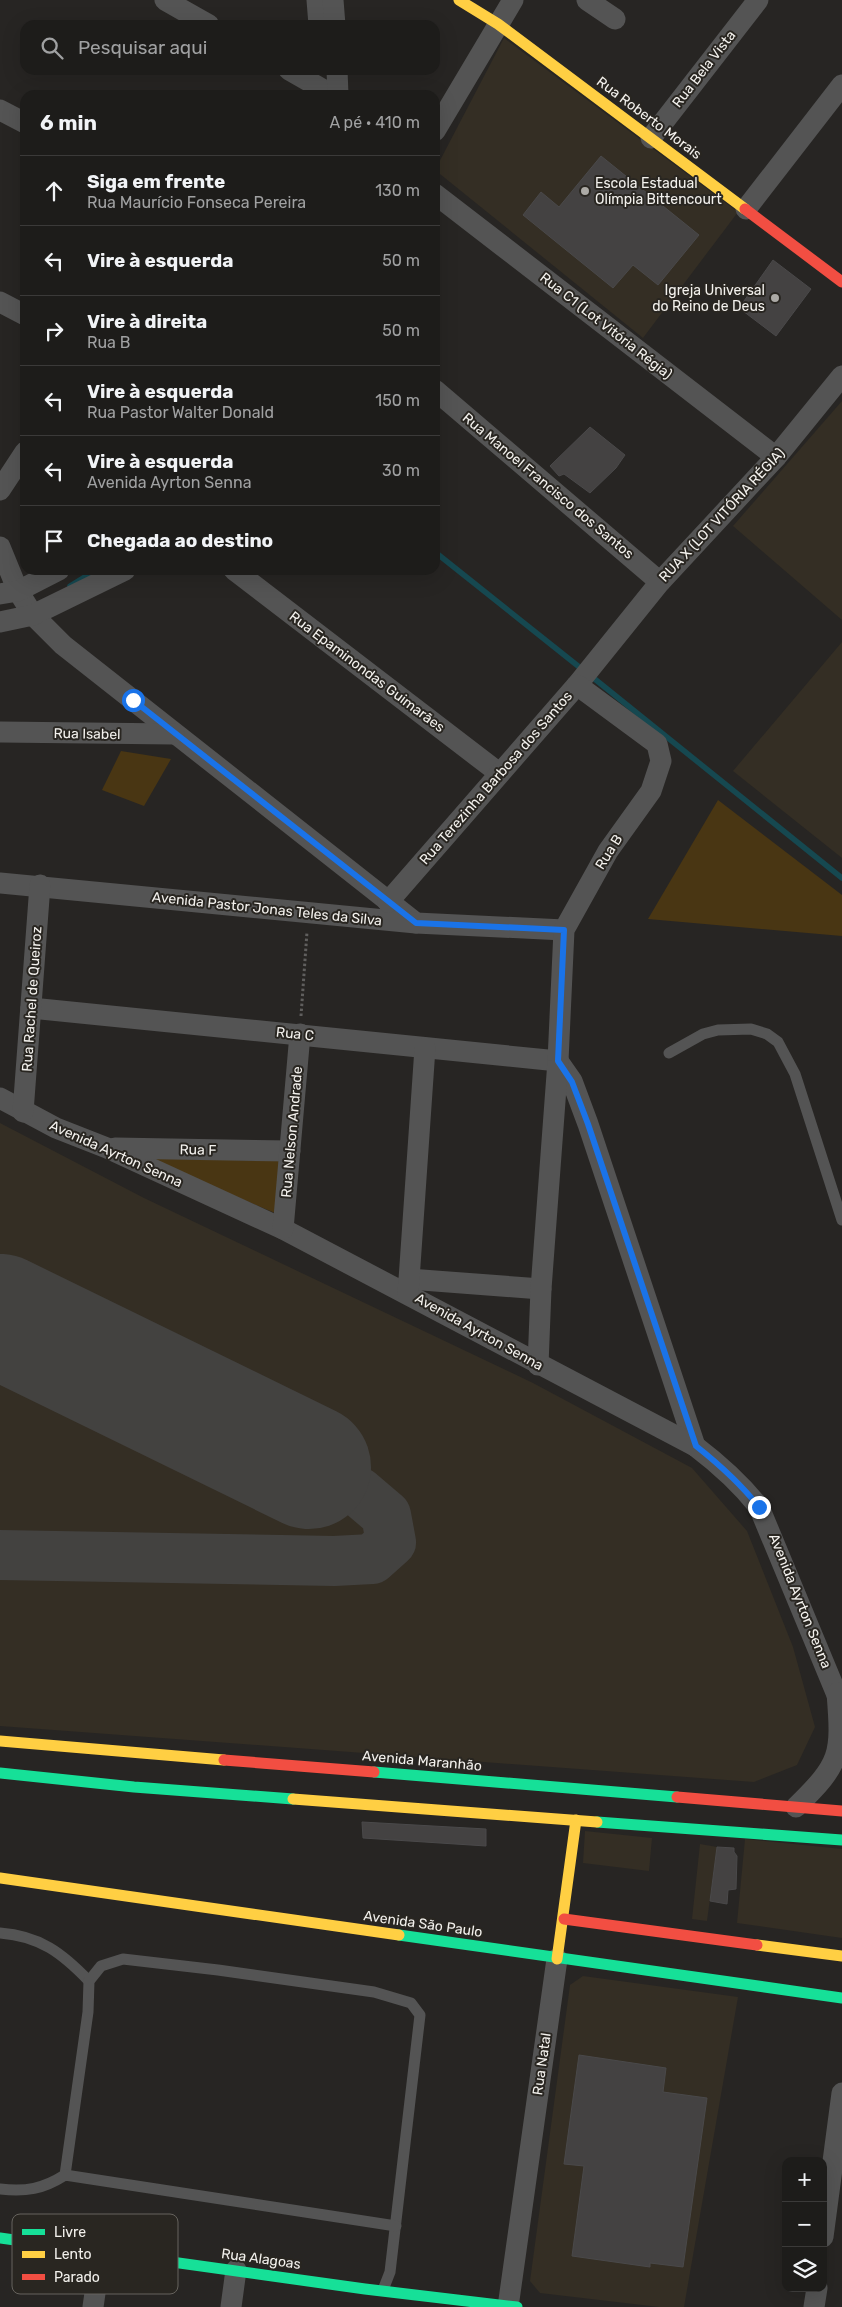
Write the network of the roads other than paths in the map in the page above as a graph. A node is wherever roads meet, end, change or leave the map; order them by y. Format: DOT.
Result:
graph roads {
  1 [pos="165,0"];
  2 [pos="317,0"];
  3 [pos="333,0"];
  4 [pos="459,0"];
  5 [pos="513,0"];
  6 [pos="587,0"];
  7 [pos="758,0"];
  8 [pos="615,19"];
  9 [pos="200,20"];
  10 [pos="319,20"];
  11 [pos="335,20"];
  12 [pos="498,24"];
  13 [pos="300,75"];
  14 [pos="334,75"];
  15 [pos="842,85"];
  16 [pos="327,87"];
  17 [pos="0,110"];
  18 [pos="20,120"];
  19 [pos="440,123"];
  20 [pos="651,138"];
  21 [pos="440,198"];
  22 [pos="746,209"];
  23 [pos="842,282"];
  24 [pos="0,302"];
  25 [pos="20,312"];
  26 [pos="842,376"];
  27 [pos="440,394"];
  28 [pos="776,457"];
  29 [pos="20,460"];
  30 [pos="0,490"];
  31 [pos="0,547"];
  32 [pos="48,575"];
  33 [pos="115,575"];
  34 [pos="241,575"];
  35 [pos="660,582"];
  36 [pos="9,592"];
  37 [pos="34,615"];
  38 [pos="0,622"];
  39 [pos="603,654"];
  40 [pos="577,686"];
  41 [pos="0,732"];
  42 [pos="174,734"];
  43 [pos="500,774"];
  44 [pos="0,883"];
  45 [pos="40,885"];
  46 [pos="388,902"];
  47 [pos="416,923"];
  48 [pos="564,930"];
  49 [pos="31,1008"];
  50 [pos="300,1034"];
  51 [pos="425,1048"];
  52 [pos="669,1053"];
  53 [pos="558,1061"];
  54 [pos="0,1098"];
  55 [pos="24,1112"];
  56 [pos="107,1148"];
  57 [pos="290,1152"];
  58 [pos="840,1208"];
  59 [pos="842,1220"];
  60 [pos="283,1229"];
  61 [pos="409,1286"];
  62 [pos="540,1289"];
  63 [pos="538,1365"];
  64 [pos="696,1446"];
  65 [pos="840,1700"];
  66 [pos="0,1741"];
  67 [pos="0,1773"];
  68 [pos="796,1807"];
  69 [pos="842,1811"];
  70 [pos="576,1820"];
  71 [pos="842,1840"];
  72 [pos="0,1878"];
  73 [pos="564,1919"];
  74 [pos="0,1933"];
  75 [pos="842,1956"];
  76 [pos="558,1959"];
  77 [pos="89,1981"];
  78 [pos="842,1998"];
  79 [pos="842,2093"];
  80 [pos="66,2176"];
  81 [pos="0,2189"];
  82 [pos="827,2207"];
  83 [pos="396,2226"];
  84 [pos="178,2262"];
  85 [pos="236,2270"];
  86 [pos="816,2292"];
  87 [pos="95,2294"];
  88 [pos="370,2295"];
  89 [pos="93,2307"];
  90 [pos="231,2307"];
  91 [pos="511,2307"];
  92 [pos="814,2307"];
  1 -- 9 [label="street"];
  2 -- 10 [label="street"];
  3 -- 11 [label="street"];
  4 -- 12 [label="main road, Rua Roberto Morais"];
  5 -- 12 [label="street"];
  6 -- 8 [label="street"];
  7 -- 20 [label="street, Rua Bela Vista"];
  12 -- 19 [label="street"];
  12 -- 20 [label="main road, Rua Roberto Morais"];
  13 -- 16 [label="street"];
  14 -- 16 [label="street"];
  15 -- 22 [label="street"];
  17 -- 18 [label="street"];
  20 -- 22 [label="main road, Rua Roberto Morais"];
  21 -- 28 [label="street, Rua C1 (Lot Vitória Régia)"];
  22 -- 23 [label="main road, Rua Roberto Morais"];
  24 -- 25 [label="street"];
  26 -- 28 [label="street, RUA X (LOT VITÓRIA RÉGIA)"];
  27 -- 35 [label="street, Rua Manoel Francisco dos Santos"];
  28 -- 35 [label="street, RUA X (LOT VITÓRIA RÉGIA)"];
  29 -- 30 [label="street"];
  31 -- 36 [label="street"];
  32 -- 36 [label="street"];
  33 -- 37 [label="street"];
  34 -- 43 [label="street, Rua Epaminondas Guimarães"];
  35 -- 39 [label="street, RUA X (LOT VITÓRIA RÉGIA)"];
  36 -- 37 [label="street"];
  37 -- 38 [label="street"];
  37 -- 42 [label="street"];
  39 -- 40 [label="street, Rua Terezinha Barbosa dos Santos"];
  40 -- 43 [label="street, Rua Terezinha Barbosa dos Santos"];
  40 -- 48 [label="street, Rua B"];
  41 -- 42 [label="street, Rua Isabel"];
  42 -- 46 [label="street"];
  43 -- 46 [label="street, Rua Terezinha Barbosa dos Santos"];
  44 -- 45 [label="street, Avenida Pastor Jonas Teles da Silva"];
  45 -- 47 [label="street, Avenida Pastor Jonas Teles da Silva"];
  45 -- 49 [label="street, Rua Rachel de Queiroz"];
  46 -- 47 [label="street"];
  47 -- 48 [label="street, Avenida Pastor Jonas Teles da Silva"];
  48 -- 53 [label="street, Rua B"];
  49 -- 50 [label="street, Rua C"];
  49 -- 55 [label="street, Rua Rachel de Queiroz"];
  50 -- 51 [label="street, Rua C"];
  50 -- 57 [label="street, Rua Nelson Andrade"];
  51 -- 53 [label="street, Rua C"];
  51 -- 61 [label="street"];
  52 -- 58 [label="lane"];
  53 -- 62 [label="street, Rua B"];
  53 -- 64 [label="street"];
  54 -- 55 [label="street, Avenida Ayrton Senna"];
  55 -- 56 [label="street, Avenida Ayrton Senna"];
  56 -- 57 [label="street, Rua F"];
  56 -- 60 [label="street, Avenida Ayrton Senna"];
  57 -- 60 [label="street, Rua Nelson Andrade"];
  58 -- 59 [label="lane"];
  60 -- 61 [label="street, Avenida Ayrton Senna"];
  61 -- 62 [label="street"];
  61 -- 63 [label="street, Avenida Ayrton Senna"];
  62 -- 63 [label="street, Rua B"];
  63 -- 64 [label="street, Avenida Ayrton Senna"];
  64 -- 65 [label="street, Avenida Ayrton Senna"];
  65 -- 68 [label="street, Avenida Ayrton Senna"];
  66 -- 68 [label="main road, Avenida Maranhão"];
  67 -- 70 [label="main road"];
  68 -- 69 [label="main road, Avenida Maranhão"];
  70 -- 71 [label="main road"];
  70 -- 73 [label="main road, Rua Natal"];
  72 -- 76 [label="main road, Avenida São Paulo"];
  73 -- 75 [label="main road"];
  73 -- 76 [label="main road, Rua Natal"];
  74 -- 77 [label="lane"];
  76 -- 78 [label="main road, Avenida São Paulo"];
  76 -- 91 [label="street, Rua Natal"];
  77 -- 80 [label="lane"];
  77 -- 83 [label="lane"];
  79 -- 82 [label="street"];
  80 -- 81 [label="lane"];
  80 -- 83 [label="lane"];
  83 -- 88 [label="lane"];
  84 -- 85 [label="main road, Rua Alagoas"];
  85 -- 88 [label="main road, Rua Alagoas"];
  85 -- 90 [label="street"];
  86 -- 92 [label="street"];
  87 -- 89 [label="street"];
  88 -- 91 [label="main road, Rua Alagoas"];
}
